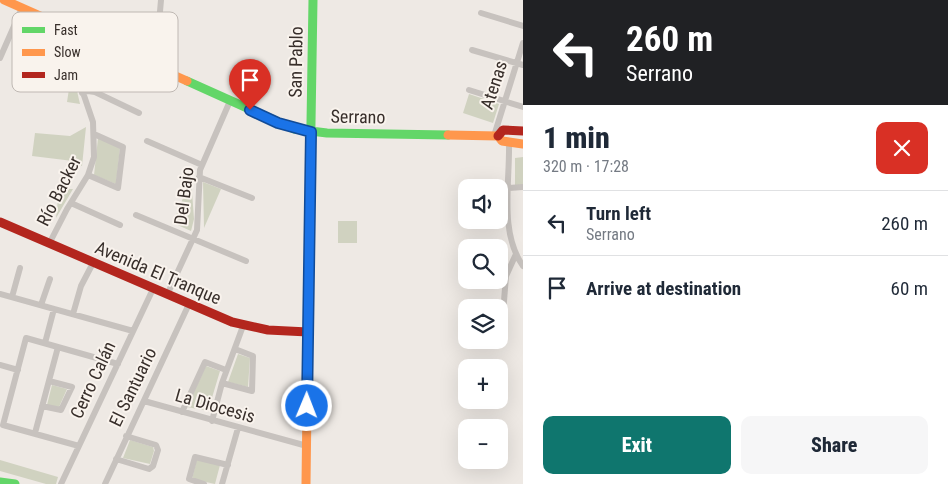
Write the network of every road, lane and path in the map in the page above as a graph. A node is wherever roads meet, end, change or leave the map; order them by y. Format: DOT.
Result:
graph roads {
  1 [pos="4,0"];
  2 [pos="313,0"];
  3 [pos="22,8"];
  4 [pos="20,12"];
  5 [pos="31,12"];
  6 [pos="481,13"];
  7 [pos="523,26"];
  8 [pos="12,31"];
  9 [pos="523,43"];
  10 [pos="472,50"];
  11 [pos="0,58"];
  12 [pos="520,64"];
  13 [pos="178,78"];
  14 [pos="468,90"];
  15 [pos="85,92"];
  16 [pos="95,92"];
  17 [pos="82,93"];
  18 [pos="230,101"];
  19 [pos="504,101"];
  20 [pos="523,107"];
  21 [pos="139,112"];
  22 [pos="523,131"];
  23 [pos="311,132"];
  24 [pos="94,134"];
  25 [pos="496,136"];
  26 [pos="146,141"];
  27 [pos="509,143"];
  28 [pos="523,144"];
  29 [pos="202,165"];
  30 [pos="88,176"];
  31 [pos="199,177"];
  32 [pos="523,187"];
  33 [pos="509,188"];
  34 [pos="252,198"];
  35 [pos="71,203"];
  36 [pos="136,215"];
  37 [pos="0,222"];
  38 [pos="120,225"];
  39 [pos="193,239"];
  40 [pos="50,244"];
  41 [pos="516,254"];
  42 [pos="246,261"];
  43 [pos="92,262"];
  44 [pos="523,266"];
  45 [pos="20,268"];
  46 [pos="50,279"];
  47 [pos="153,289"];
  48 [pos="0,294"];
  49 [pos="167,295"];
  50 [pos="12,297"];
  51 [pos="504,299"];
  52 [pos="189,304"];
  53 [pos="42,305"];
  54 [pos="54,309"];
  55 [pos="73,314"];
  56 [pos="243,326"];
  57 [pos="133,331"];
  58 [pos="308,332"];
  59 [pos="45,343"];
  60 [pos="58,347"];
  61 [pos="235,349"];
  62 [pos="118,364"];
  63 [pos="0,365"];
  64 [pos="18,370"];
  65 [pos="226,370"];
  66 [pos="49,381"];
  67 [pos="222,384"];
  68 [pos="144,401"];
  69 [pos="42,406"];
  70 [pos="182,412"];
  71 [pos="212,420"];
  72 [pos="238,428"];
  73 [pos="35,433"];
  74 [pos="126,436"];
  75 [pos="79,446"];
  76 [pos="307,446"];
  77 [pos="116,459"];
  78 [pos="228,465"];
  79 [pos="0,482"];
  80 [pos="15,484"];
  81 [pos="61,484"];
  82 [pos="105,484"];
  83 [pos="204,484"];
  84 [pos="222,484"];
  85 [pos="306,484"];
  1 -- 3 [label="main road, Serrano"];
  2 -- 23 [label="main road, San Pablo"];
  3 -- 4 [label="street"];
  3 -- 5 [label="main road, Serrano"];
  6 -- 7 [label="street"];
  8 -- 11 [label="street"];
  9 -- 12 [label="street, Atenas"];
  10 -- 12 [label="street"];
  12 -- 19 [label="street, Atenas"];
  13 -- 18 [label="main road, Serrano"];
  14 -- 19 [label="street"];
  15 -- 17 [label="street"];
  16 -- 21 [label="street"];
  17 -- 24 [label="street, Río Backer"];
  18 -- 23 [label="main road, Serrano"];
  18 -- 29 [label="street, Del Bajo"];
  19 -- 20 [label="street"];
  19 -- 25 [label="street, Atenas"];
  22 -- 25 [label="main road, Serrano"];
  23 -- 25 [label="main road, Serrano"];
  23 -- 58 [label="main road, San Pablo"];
  24 -- 30 [label="street, Río Backer"];
  24 -- 30 [label="street"];
  25 -- 27 [label="main road"];
  26 -- 29 [label="street"];
  27 -- 28 [label="main road"];
  27 -- 33 [label="street"];
  29 -- 31 [label="street, Del Bajo"];
  30 -- 35 [label="street, Río Backer"];
  31 -- 34 [label="street"];
  31 -- 39 [label="street, Del Bajo"];
  32 -- 33 [label="street"];
  33 -- 41 [label="street"];
  35 -- 38 [label="street"];
  35 -- 40 [label="street, Río Backer"];
  36 -- 39 [label="street"];
  37 -- 40 [label="main road, Avenida El Tranque"];
  39 -- 42 [label="street"];
  39 -- 49 [label="street, Del Bajo"];
  40 -- 43 [label="main road, Avenida El Tranque"];
  41 -- 44 [label="street"];
  41 -- 51 [label="street"];
  43 -- 47 [label="main road, Avenida El Tranque"];
  43 -- 55 [label="street"];
  45 -- 50 [label="street"];
  46 -- 53 [label="street"];
  47 -- 49 [label="main road, Avenida El Tranque"];
  47 -- 57 [label="street, Cerro Calán"];
  48 -- 50 [label="street"];
  49 -- 52 [label="main road, Avenida El Tranque"];
  50 -- 53 [label="street"];
  52 -- 56 [label="main road, Avenida El Tranque"];
  52 -- 68 [label="street, El Santuario"];
  53 -- 54 [label="street"];
  54 -- 55 [label="street"];
  54 -- 59 [label="street"];
  55 -- 57 [label="street"];
  56 -- 58 [label="main road, Avenida El Tranque"];
  56 -- 61 [label="street"];
  57 -- 62 [label="street, Cerro Calán"];
  58 -- 76 [label="main road, San Pablo"];
  59 -- 60 [label="street"];
  59 -- 64 [label="street"];
  60 -- 62 [label="street"];
  60 -- 66 [label="street"];
  61 -- 65 [label="street"];
  61 -- 67 [label="street"];
  62 -- 75 [label="street, Cerro Calán"];
  63 -- 64 [label="street"];
  64 -- 73 [label="street"];
  65 -- 67 [label="street"];
  65 -- 70 [label="street"];
  66 -- 69 [label="street"];
  66 -- 69 [label="street"];
  67 -- 71 [label="street"];
  68 -- 70 [label="street, La Diocesis"];
  68 -- 74 [label="street, El Santuario"];
  69 -- 73 [label="street"];
  70 -- 71 [label="street, La Diocesis"];
  71 -- 72 [label="street, La Diocesis"];
  72 -- 76 [label="street, La Diocesis"];
  72 -- 78 [label="street"];
  73 -- 75 [label="street"];
  74 -- 77 [label="street, El Santuario"];
  74 -- 77 [label="street"];
  75 -- 81 [label="street, Cerro Calán"];
  76 -- 85 [label="main road, San Pablo"];
  77 -- 82 [label="street, El Santuario"];
  78 -- 83 [label="street"];
  78 -- 84 [label="street"];
  79 -- 80 [label="main road"];
}
